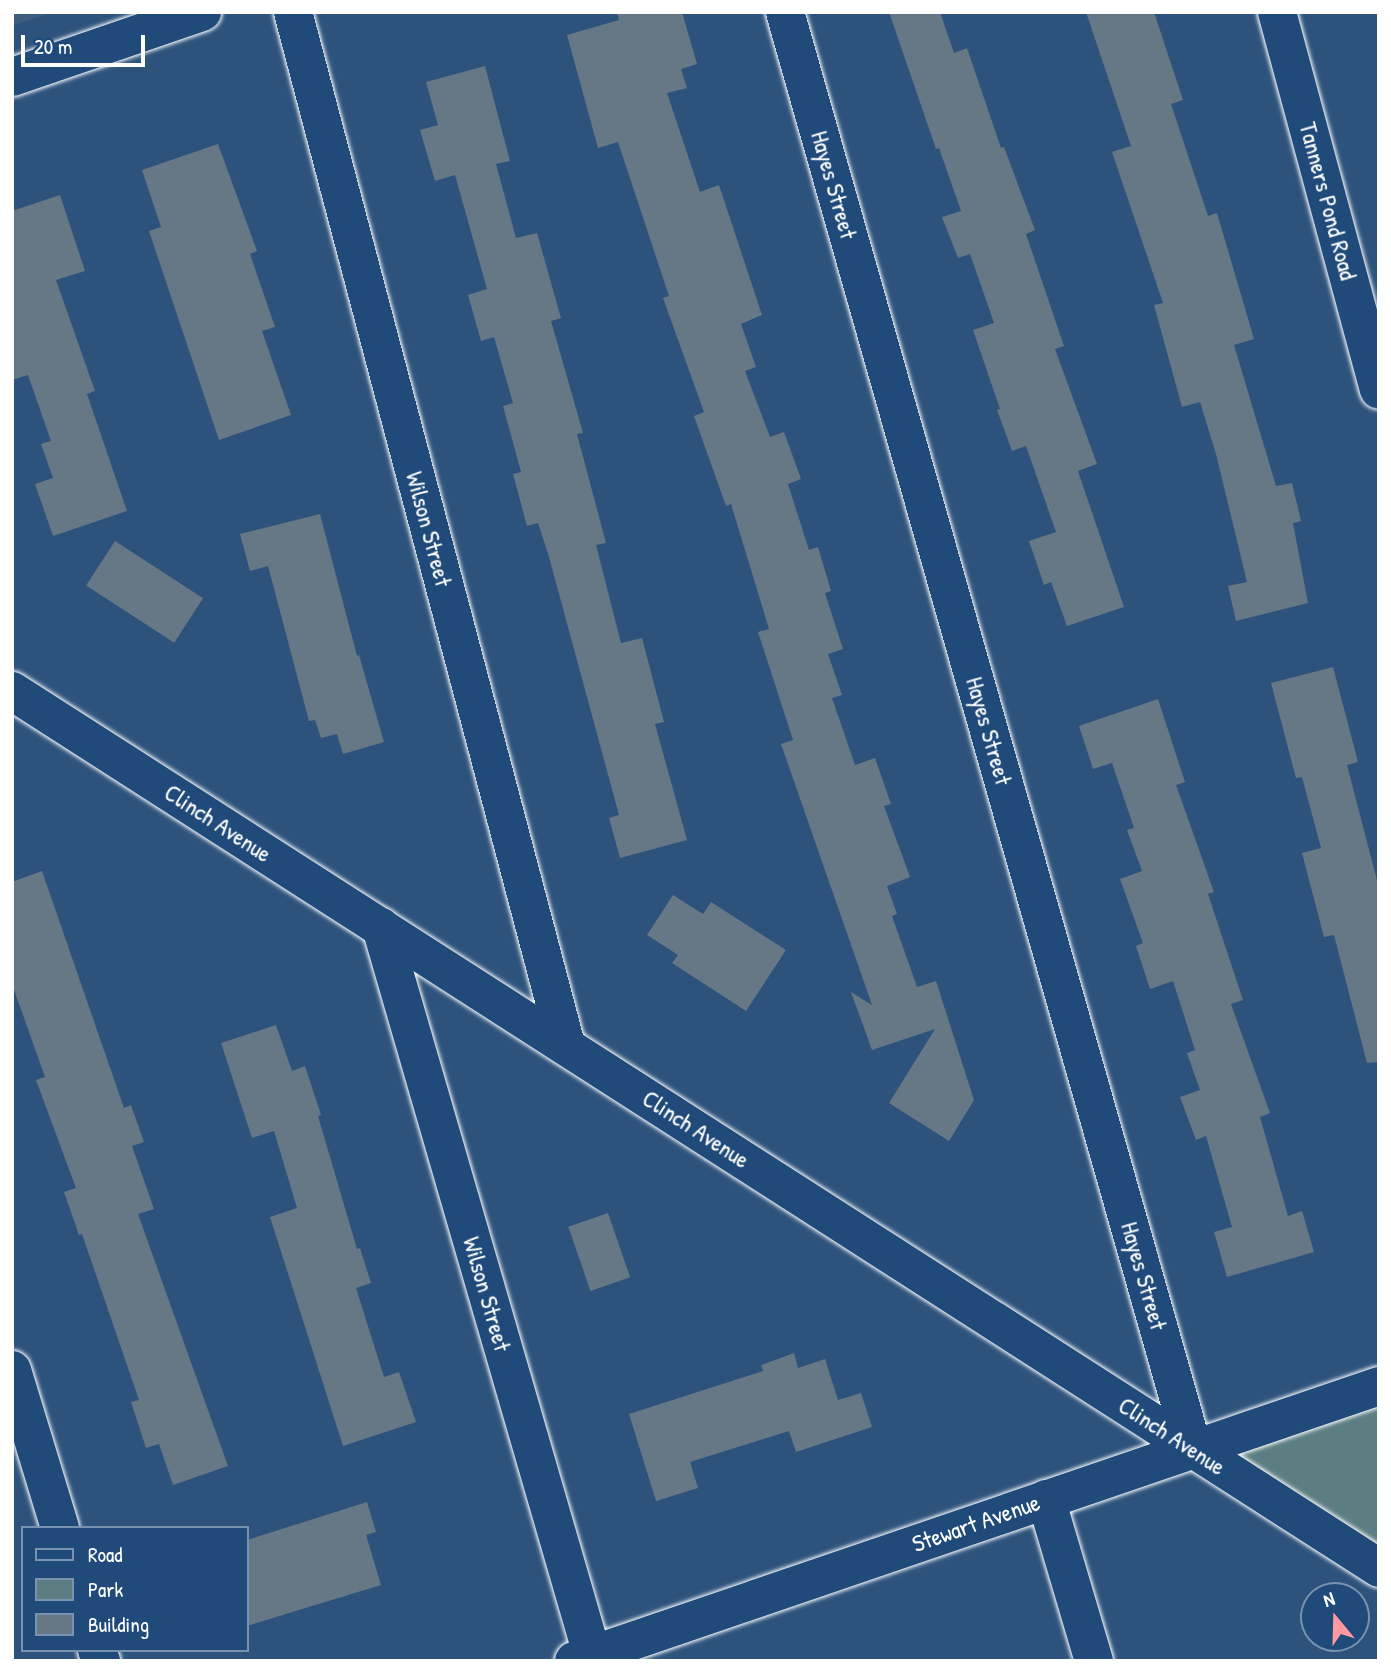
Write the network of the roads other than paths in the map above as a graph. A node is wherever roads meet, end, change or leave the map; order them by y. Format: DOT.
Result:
graph roads {
  1 [pos="202,12"];
  2 [pos="293,12"];
  3 [pos="785,12"];
  4 [pos="1277,12"];
  5 [pos="12,77"];
  6 [pos="1379,389"];
  7 [pos="12,691"];
  8 [pos="381,927"];
  9 [pos="566,1045"];
  10 [pos="12,1370"];
  11 [pos="1379,1386"];
  12 [pos="1193,1450"];
  13 [pos="1046,1499"];
  14 [pos="59,1526"];
  15 [pos="1379,1568"];
  16 [pos="587,1659"];
  17 [pos="1094,1661"];
  1 -- 5 [label="street"];
  2 -- 9 [label="street, Wilson Street"];
  3 -- 12 [label="street, Hayes Street"];
  4 -- 6 [label="street, Tanners Pond Road"];
  7 -- 8 [label="street, Clinch Avenue"];
  8 -- 9 [label="street, Clinch Avenue"];
  8 -- 16 [label="street, Wilson Street"];
  9 -- 12 [label="street, Clinch Avenue"];
  10 -- 14 [label="street"];
  11 -- 12 [label="street, Stewart Avenue"];
  12 -- 13 [label="street, Stewart Avenue"];
  12 -- 15 [label="street, Clinch Avenue"];
  13 -- 16 [label="street, Stewart Avenue"];
  13 -- 17 [label="street"];
}
